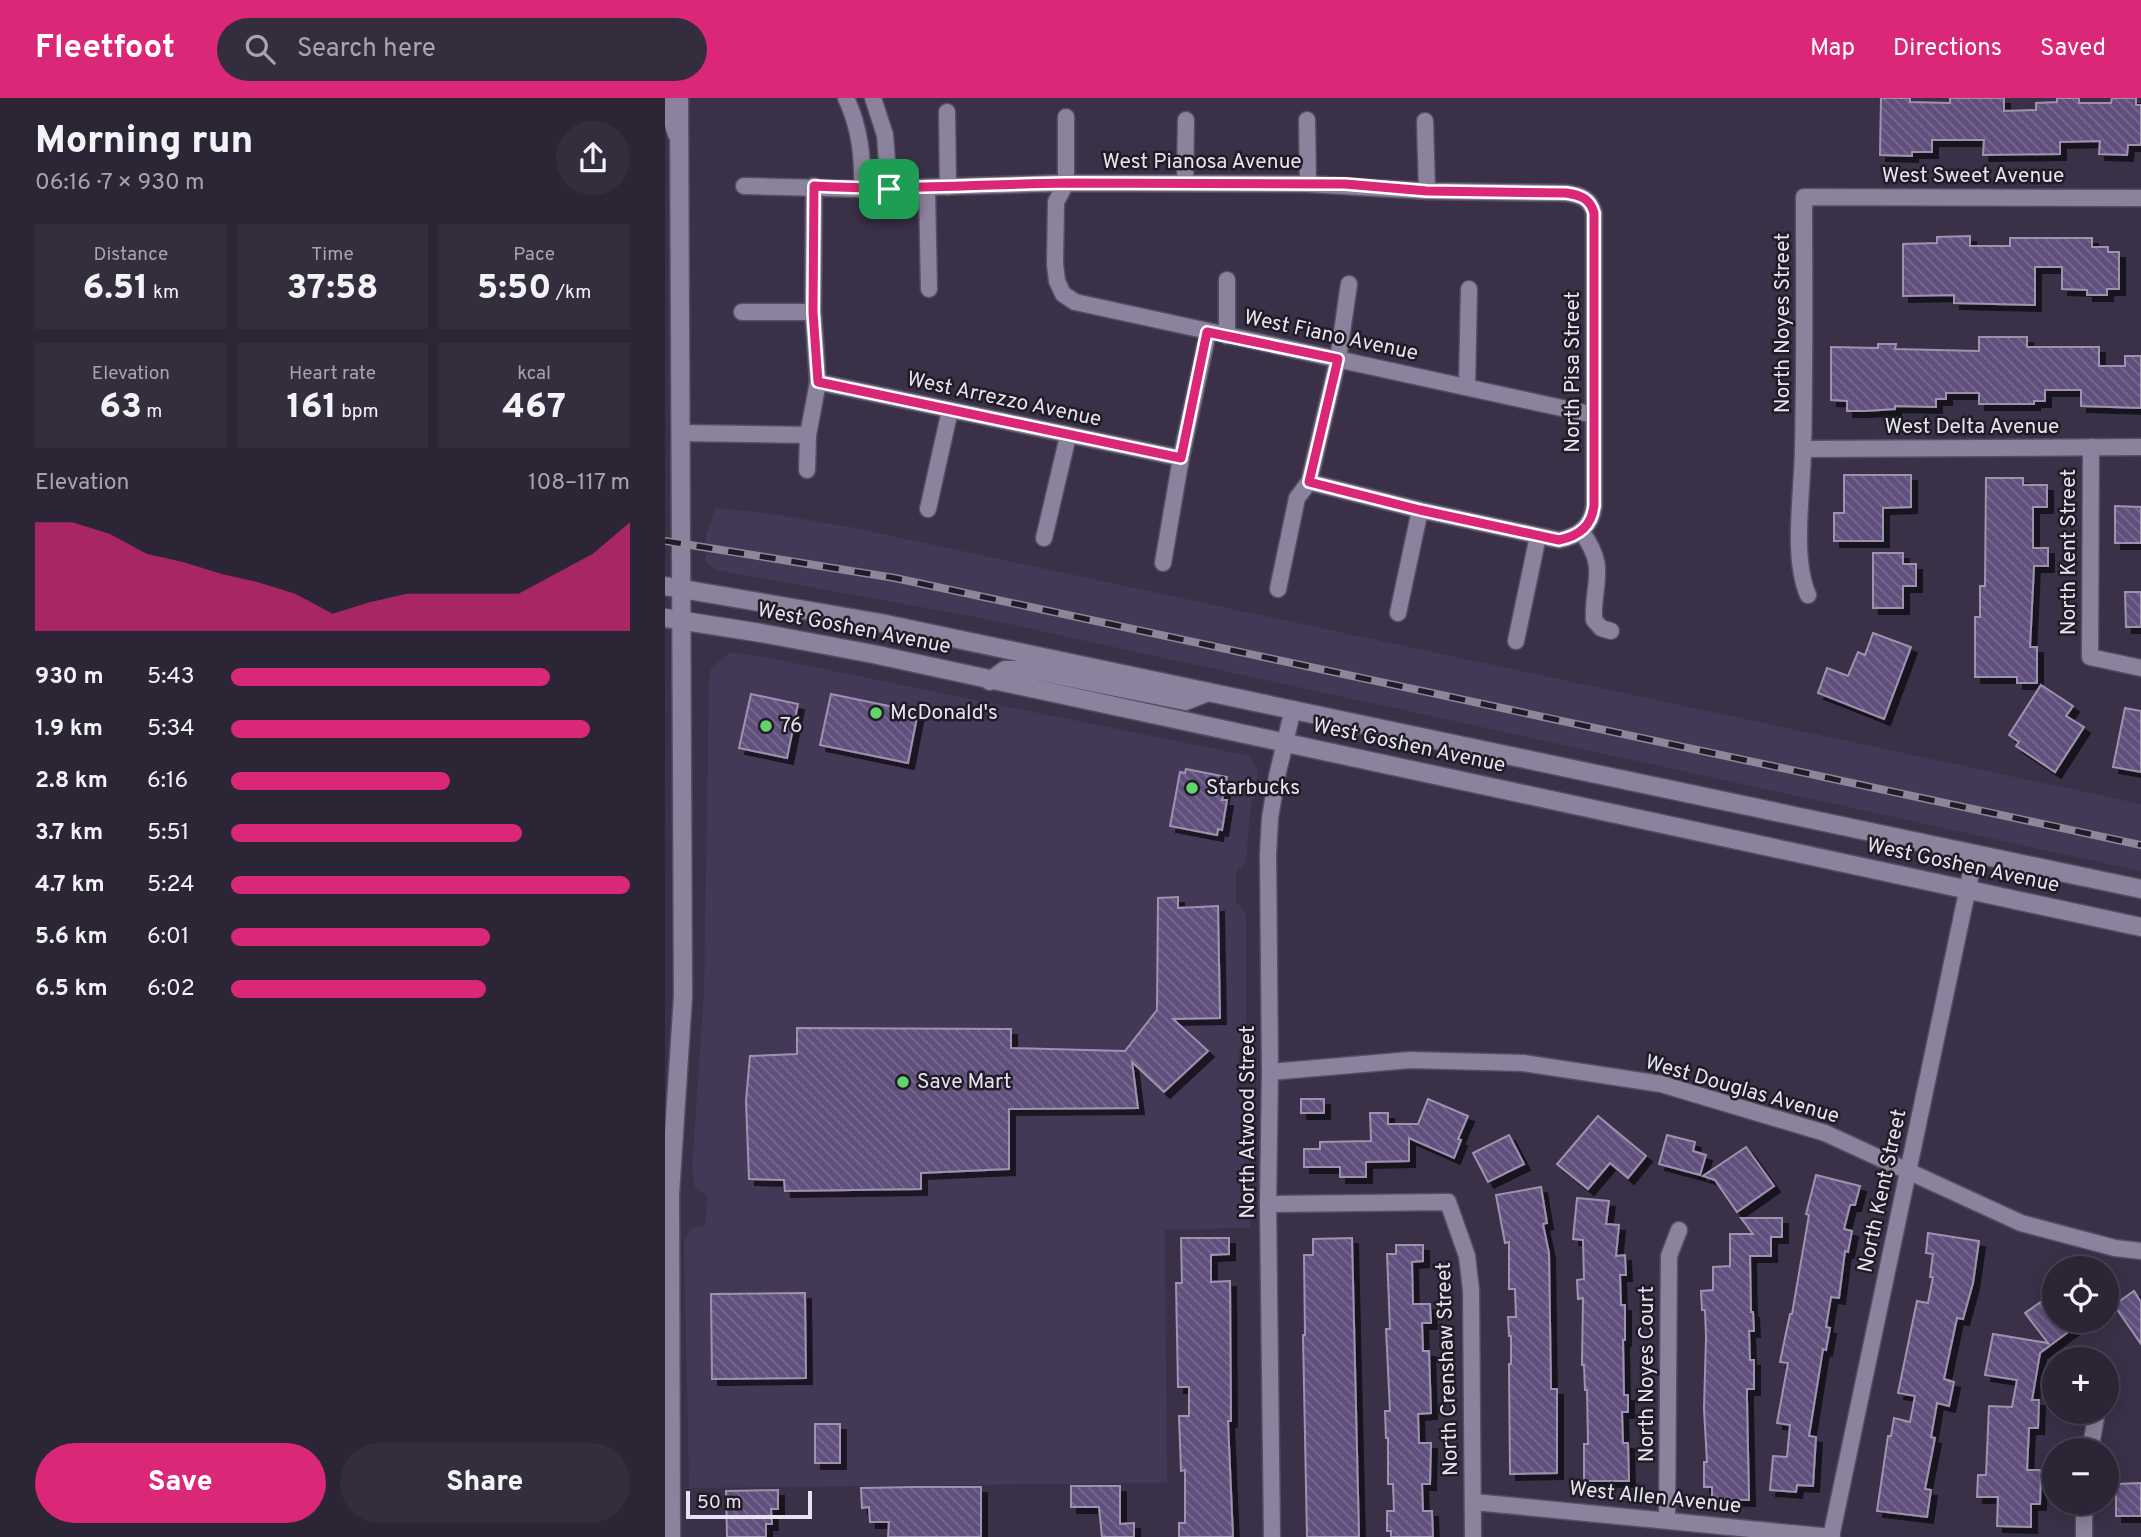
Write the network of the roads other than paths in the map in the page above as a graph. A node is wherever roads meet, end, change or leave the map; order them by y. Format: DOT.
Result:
graph roads {
  1 [pos="679,98"];
  2 [pos="846,98"];
  3 [pos="873,98"];
  4 [pos="665,99"];
  5 [pos="947,112"];
  6 [pos="1066,117"];
  7 [pos="1186,120"];
  8 [pos="1307,120"];
  9 [pos="1425,121"];
  10 [pos="679,143"];
  11 [pos="1066,183"];
  12 [pos="1185,183"];
  13 [pos="1308,184"];
  14 [pos="744,186"];
  15 [pos="814,186"];
  16 [pos="948,187"];
  17 [pos="862,189"];
  18 [pos="889,189"];
  19 [pos="927,189"];
  20 [pos="1427,191"];
  21 [pos="1804,197"];
  22 [pos="2141,198"];
  23 [pos="1587,200"];
  24 [pos="1227,280"];
  25 [pos="1349,284"];
  26 [pos="929,289"];
  27 [pos="1469,289"];
  28 [pos="742,312"];
  29 [pos="813,312"];
  30 [pos="1207,332"];
  31 [pos="1227,336"];
  32 [pos="1338,359"];
  33 [pos="818,382"];
  34 [pos="1467,386"];
  35 [pos="950,410"];
  36 [pos="1594,415"];
  37 [pos="682,433"];
  38 [pos="808,435"];
  39 [pos="1068,436"];
  40 [pos="2091,447"];
  41 [pos="2141,447"];
  42 [pos="1803,449"];
  43 [pos="1181,458"];
  44 [pos="807,470"];
  45 [pos="1309,482"];
  46 [pos="928,509"];
  47 [pos="1420,510"];
  48 [pos="1577,534"];
  49 [pos="1538,536"];
  50 [pos="1044,538"];
  51 [pos="1163,563"];
  52 [pos="673,587"];
  53 [pos="1278,589"];
  54 [pos="1808,595"];
  55 [pos="1398,613"];
  56 [pos="673,619"];
  57 [pos="1611,631"];
  58 [pos="1516,641"];
  59 [pos="2141,668"];
  60 [pos="990,681"];
  61 [pos="1208,692"];
  62 [pos="1293,709"];
  63 [pos="1285,743"];
  64 [pos="1976,854"];
  65 [pos="2141,889"];
  66 [pos="1969,890"];
  67 [pos="2141,927"];
  68 [pos="1270,1072"];
  69 [pos="1909,1171"];
  70 [pos="1268,1204"];
  71 [pos="1679,1230"];
  72 [pos="2141,1251"];
  73 [pos="1474,1502"];
  74 [pos="2084,1515"];
  75 [pos="1667,1520"];
  76 [pos="665,1524"];
  77 [pos="670,1537"];
  78 [pos="1272,1537"];
  79 [pos="1473,1537"];
  80 [pos="1831,1537"];
  81 [pos="2084,1537"];
  1 -- 10 [label="main road"];
  2 -- 17 [label="street"];
  3 -- 18 [label="street"];
  4 -- 10 [label="street"];
  5 -- 16 [label="street"];
  6 -- 11 [label="street"];
  7 -- 12 [label="street"];
  8 -- 13 [label="street"];
  9 -- 20 [label="street"];
  10 -- 37 [label="main road"];
  11 -- 12 [label="street, West Pianosa Avenue"];
  11 -- 16 [label="street, West Pianosa Avenue"];
  11 -- 30 [label="street, West Fiano Avenue"];
  12 -- 13 [label="street, West Pianosa Avenue"];
  13 -- 20 [label="street, West Pianosa Avenue"];
  14 -- 15 [label="street, West Pianosa Avenue"];
  15 -- 17 [label="street, West Pianosa Avenue"];
  15 -- 29 [label="street"];
  16 -- 19 [label="street, West Pianosa Avenue"];
  17 -- 18 [label="street, West Pianosa Avenue"];
  18 -- 19 [label="street, West Pianosa Avenue"];
  19 -- 26 [label="street"];
  20 -- 23 [label="street, West Pianosa Avenue"];
  21 -- 22 [label="street, West Sweet Avenue"];
  21 -- 42 [label="street, North Noyes Street"];
  23 -- 36 [label="street, North Pisa Street"];
  24 -- 31 [label="street"];
  25 -- 32 [label="street"];
  27 -- 34 [label="street"];
  28 -- 29 [label="street"];
  29 -- 33 [label="street"];
  30 -- 31 [label="street, West Fiano Avenue"];
  30 -- 43 [label="street"];
  31 -- 32 [label="street, West Fiano Avenue"];
  32 -- 34 [label="street, West Fiano Avenue"];
  32 -- 45 [label="street"];
  33 -- 35 [label="street, West Arrezzo Avenue"];
  33 -- 38 [label="street"];
  34 -- 36 [label="street, West Fiano Avenue"];
  35 -- 39 [label="street, West Arrezzo Avenue"];
  35 -- 46 [label="street"];
  36 -- 48 [label="street, North Pisa Street"];
  37 -- 38 [label="street"];
  37 -- 52 [label="main road"];
  38 -- 44 [label="street"];
  39 -- 43 [label="street, West Arrezzo Avenue"];
  39 -- 50 [label="street"];
  40 -- 41 [label="street, West Delta Avenue"];
  40 -- 42 [label="street, West Delta Avenue"];
  40 -- 59 [label="street, North Kent Street"];
  42 -- 54 [label="street"];
  43 -- 51 [label="street"];
  45 -- 47 [label="street"];
  45 -- 53 [label="street"];
  47 -- 49 [label="street"];
  47 -- 55 [label="street"];
  48 -- 49 [label="street"];
  48 -- 57 [label="street"];
  49 -- 58 [label="street"];
  52 -- 56 [label="main road"];
  52 -- 61 [label="main road, West Goshen Avenue"];
  56 -- 60 [label="main road, West Goshen Avenue"];
  56 -- 77 [label="main road"];
  60 -- 61 [label="main road"];
  60 -- 63 [label="main road, West Goshen Avenue"];
  61 -- 62 [label="main road, West Goshen Avenue"];
  62 -- 63 [label="street, North Atwood Street"];
  62 -- 64 [label="main road, West Goshen Avenue"];
  63 -- 66 [label="main road, West Goshen Avenue"];
  63 -- 68 [label="street, North Atwood Street"];
  64 -- 65 [label="main road, West Goshen Avenue"];
  64 -- 66 [label="street, North Kent Street"];
  66 -- 67 [label="main road, West Goshen Avenue"];
  66 -- 69 [label="street, North Kent Street"];
  68 -- 69 [label="street, West Douglas Avenue"];
  68 -- 70 [label="street, North Atwood Street"];
  69 -- 72 [label="street, West Douglas Avenue"];
  69 -- 80 [label="street, North Kent Street"];
  70 -- 73 [label="street, North Crenshaw Street"];
  70 -- 78 [label="street, North Atwood Street"];
  71 -- 75 [label="street, North Noyes Court"];
  73 -- 75 [label="street, West Allen Avenue"];
  73 -- 79 [label="street, North Crenshaw Street"];
  74 -- 81 [label="street"];
  75 -- 80 [label="street, West Allen Avenue"];
  76 -- 77 [label="street"];
}
